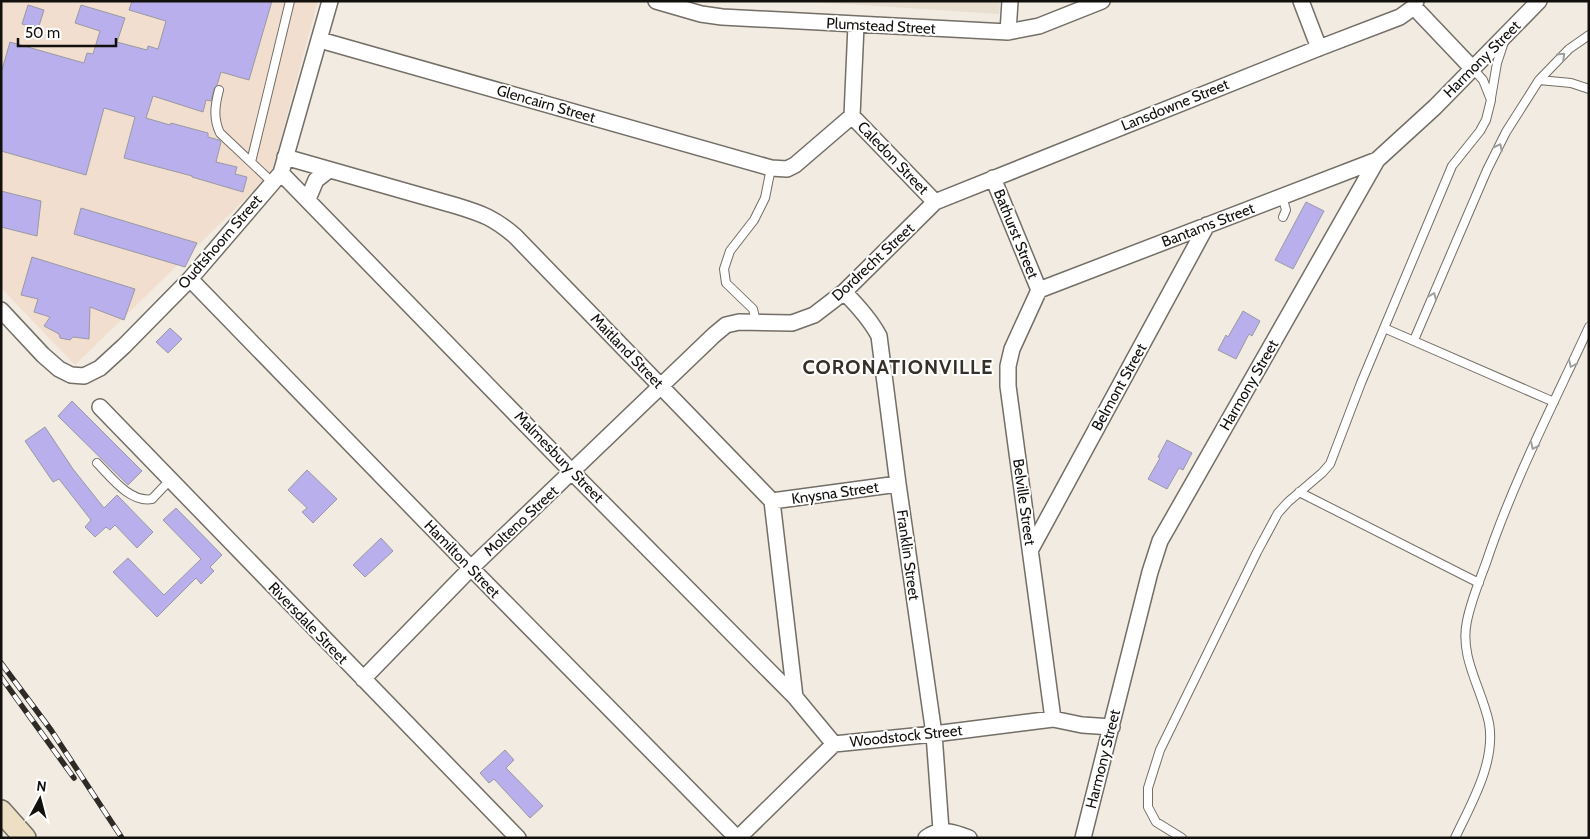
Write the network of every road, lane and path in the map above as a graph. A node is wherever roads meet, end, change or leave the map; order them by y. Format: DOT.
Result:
graph roads {
  1 [pos="290,1"];
  2 [pos="330,1"];
  3 [pos="656,1"];
  4 [pos="1010,1"];
  5 [pos="1102,1"];
  6 [pos="1301,1"];
  7 [pos="1539,1"];
  8 [pos="1415,4"];
  9 [pos="701,8"];
  10 [pos="856,25"];
  11 [pos="1509,31"];
  12 [pos="1008,32"];
  13 [pos="1589,35"];
  14 [pos="320,40"];
  15 [pos="1319,48"];
  16 [pos="1472,68"];
  17 [pos="1538,80"];
  18 [pos="1589,89"];
  19 [pos="219,90"];
  20 [pos="1490,100"];
  21 [pos="852,116"];
  22 [pos="285,157"];
  23 [pos="1377,160"];
  24 [pos="251,162"];
  25 [pos="771,168"];
  26 [pos="329,170"];
  27 [pos="277,178"];
  28 [pos="993,178"];
  29 [pos="1282,196"];
  30 [pos="308,199"];
  31 [pos="935,202"];
  32 [pos="1283,218"];
  33 [pos="1207,225"];
  34 [pos="190,278"];
  35 [pos="1039,290"];
  36 [pos="844,292"];
  37 [pos="1,310"];
  38 [pos="756,322"];
  39 [pos="1589,327"];
  40 [pos="1384,328"];
  41 [pos="1414,340"];
  42 [pos="661,386"];
  43 [pos="1554,402"];
  44 [pos="100,407"];
  45 [pos="97,463"];
  46 [pos="572,472"];
  47 [pos="170,480"];
  48 [pos="898,484"];
  49 [pos="1299,492"];
  50 [pos="772,501"];
  51 [pos="1031,549"];
  52 [pos="471,568"];
  53 [pos="1479,583"];
  54 [pos="363,679"];
  55 [pos="795,697"];
  56 [pos="1053,719"];
  57 [pos="1112,727"];
  58 [pos="934,734"];
  59 [pos="834,744"];
  60 [pos="1,811"];
  61 [pos="941,830"];
  62 [pos="25,838"];
  63 [pos="518,838"];
  64 [pos="738,838"];
  65 [pos="926,838"];
  66 [pos="969,838"];
  67 [pos="1083,838"];
  68 [pos="1182,838"];
  69 [pos="1455,838"];
  1 -- 24 [label="lane"];
  2 -- 14 [label="street, Oudtshoorn Street"];
  3 -- 9 [label="street, Plumstead Street"];
  4 -- 12 [label="street"];
  5 -- 12 [label="street, Plumstead Street"];
  6 -- 15 [label="street"];
  7 -- 11 [label="street, Harmony Street"];
  8 -- 15 [label="street, Lansdowne Street"];
  8 -- 16 [label="street"];
  9 -- 10 [label="street, Plumstead Street"];
  10 -- 12 [label="street, Plumstead Street"];
  10 -- 21 [label="street, Caledon Street"];
  11 -- 16 [label="street, Harmony Street"];
  11 -- 20 [label="lane"];
  17 -- 13 [label="lane, one-way"];
  14 -- 22 [label="street, Oudtshoorn Street"];
  14 -- 25 [label="street, Glencairn Street"];
  15 -- 28 [label="street, Lansdowne Street"];
  16 -- 20 [label="lane"];
  16 -- 23 [label="street, Harmony Street"];
  17 -- 18 [label="lane"];
  41 -- 17 [label="lane, one-way"];
  19 -- 24 [label="lane"];
  20 -- 40 [label="lane"];
  21 -- 25 [label="street"];
  21 -- 31 [label="street, Caledon Street"];
  22 -- 26 [label="street, Maitland Street"];
  22 -- 27 [label="street, Oudtshoorn Street"];
  23 -- 29 [label="street, Bantams Street"];
  23 -- 57 [label="street, Harmony Street"];
  24 -- 27 [label="lane"];
  25 -- 38 [label="lane"];
  26 -- 30 [label="street"];
  26 -- 42 [label="street, Maitland Street"];
  27 -- 30 [label="street, Malmesbury Street"];
  27 -- 34 [label="street, Oudtshoorn Street"];
  28 -- 31 [label="street, Lansdowne Street"];
  28 -- 35 [label="street, Bathurst Street"];
  29 -- 32 [label="lane"];
  29 -- 33 [label="street, Bantams Street"];
  30 -- 46 [label="street, Malmesbury Street"];
  31 -- 36 [label="street, Dordrecht Street"];
  33 -- 35 [label="street, Bantams Street"];
  33 -- 51 [label="street, Belmont Street"];
  34 -- 37 [label="street, Oudtshoorn Street"];
  34 -- 52 [label="street, Hamilton Street"];
  35 -- 51 [label="street, Belville Street"];
  36 -- 38 [label="street, Dordrecht Street"];
  36 -- 48 [label="street, Franklin Street"];
  38 -- 42 [label="street, Molteno Street"];
  39 -- 43 [label="lane, one-way"];
  40 -- 41 [label="lane"];
  40 -- 49 [label="lane"];
  41 -- 43 [label="lane"];
  42 -- 46 [label="street, Molteno Street"];
  42 -- 50 [label="street, Maitland Street"];
  43 -- 53 [label="lane, one-way"];
  44 -- 47 [label="street, Riversdale Street"];
  45 -- 47 [label="lane"];
  46 -- 52 [label="street, Molteno Street"];
  46 -- 55 [label="street, Malmesbury Street"];
  47 -- 54 [label="street, Riversdale Street"];
  48 -- 50 [label="street, Knysna Street"];
  48 -- 58 [label="street, Franklin Street"];
  49 -- 53 [label="lane"];
  49 -- 68 [label="lane"];
  50 -- 55 [label="street"];
  51 -- 56 [label="street, Belville Street"];
  52 -- 54 [label="street, Molteno Street"];
  52 -- 64 [label="street, Hamilton Street"];
  53 -- 69 [label="lane"];
  54 -- 63 [label="street, Riversdale Street"];
  55 -- 59 [label="street, Malmesbury Street"];
  56 -- 57 [label="street, Woodstock Street"];
  56 -- 58 [label="street, Woodstock Street"];
  57 -- 67 [label="street, Harmony Street"];
  58 -- 59 [label="street, Woodstock Street"];
  58 -- 61 [label="street, Franklin Street"];
  59 -- 64 [label="street, Woodstock Street"];
  60 -- 62 [label="street"];
  61 -- 65 [label="street"];
  61 -- 66 [label="street"];
}
